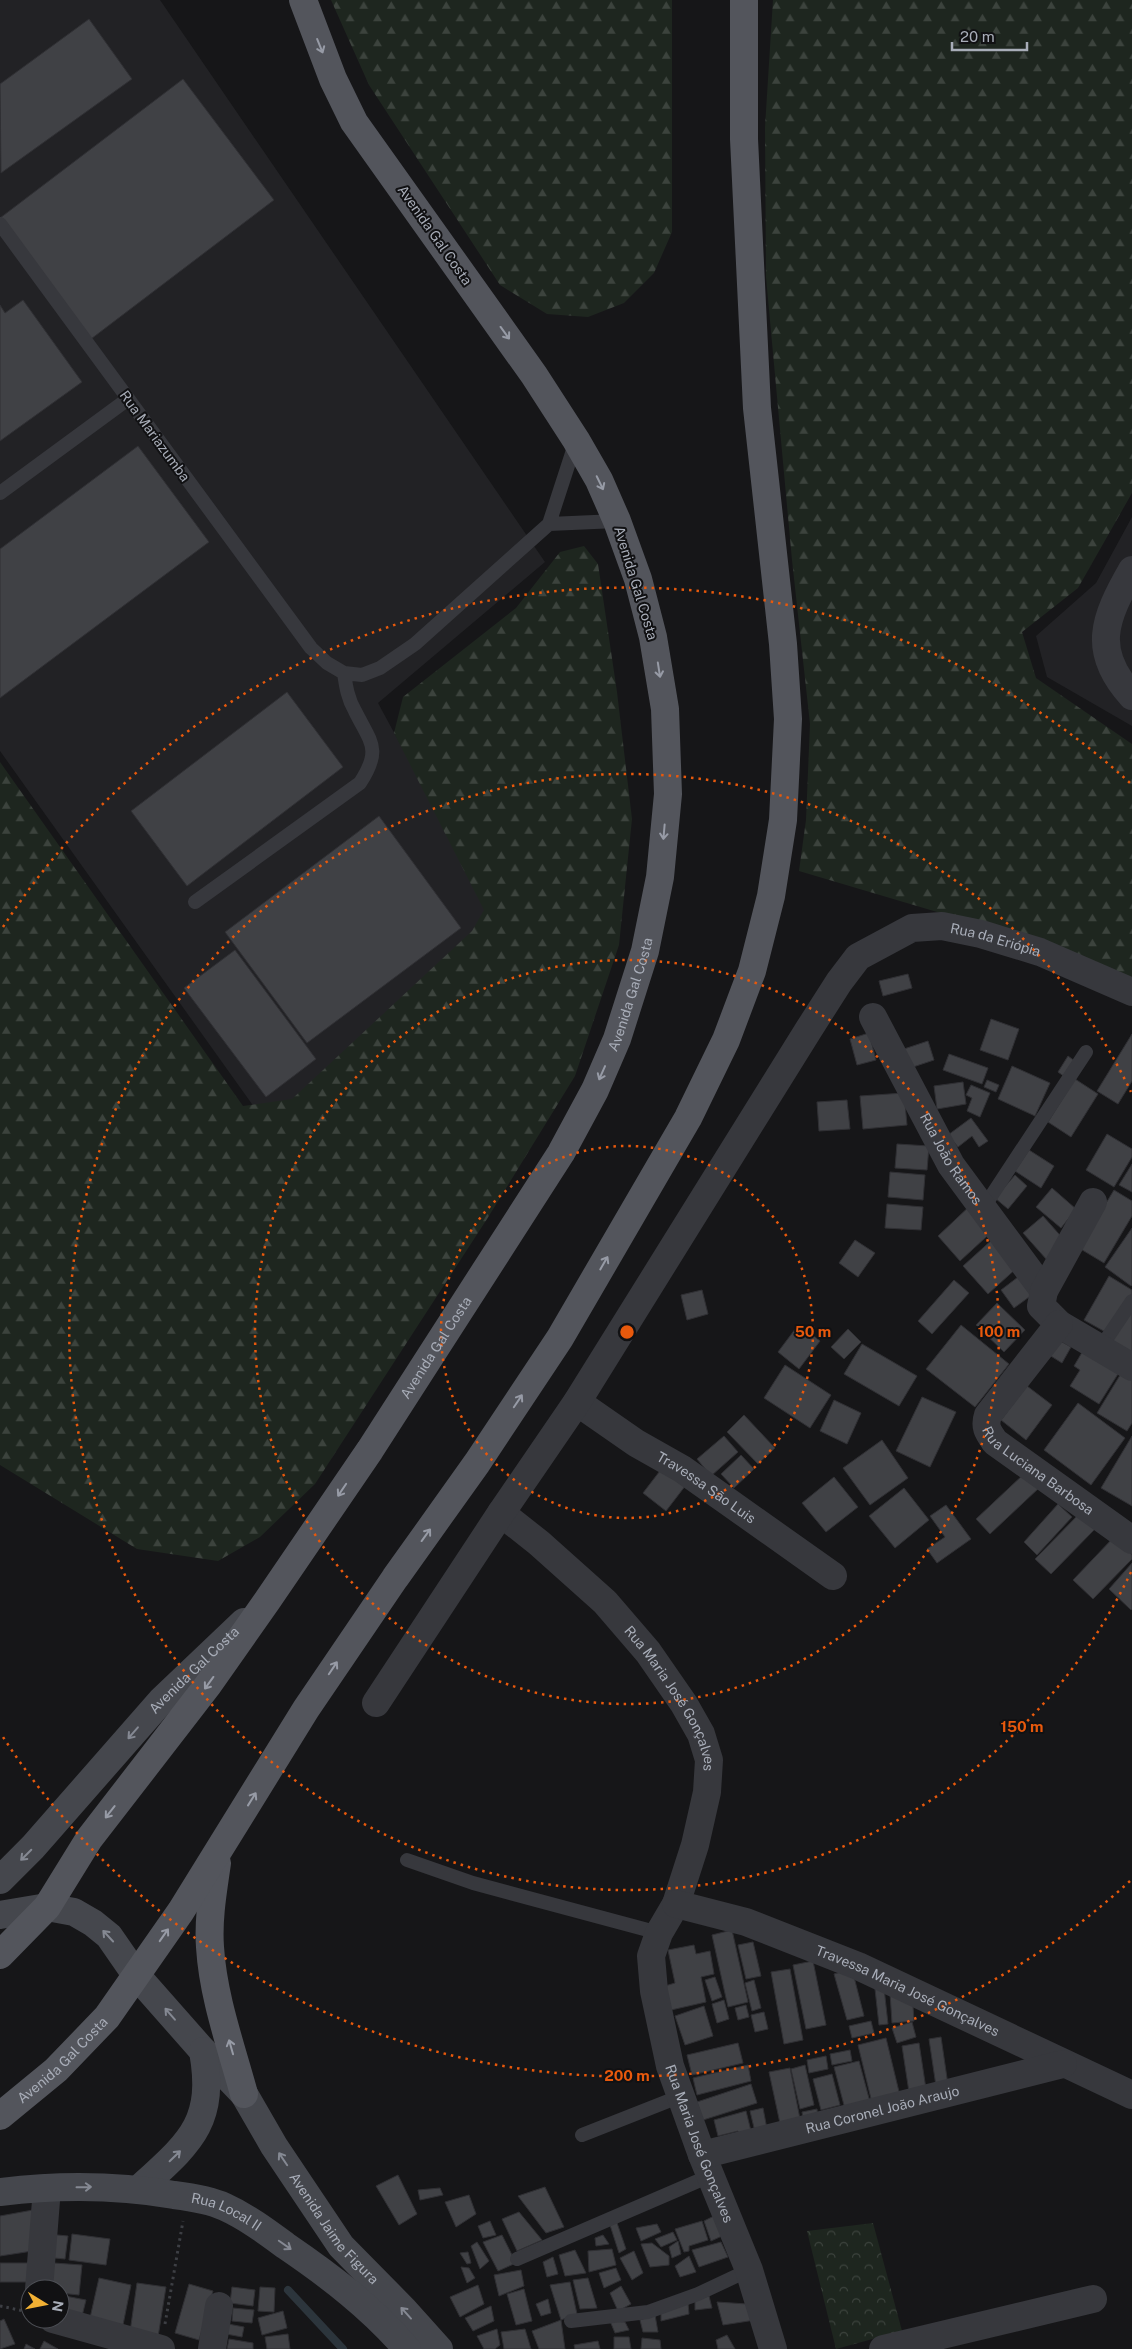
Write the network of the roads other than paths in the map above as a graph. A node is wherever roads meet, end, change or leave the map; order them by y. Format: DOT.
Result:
graph roads {
  1 [pos="303,0"];
  2 [pos="744,0"];
  3 [pos="0,224"];
  4 [pos="128,400"];
  5 [pos="576,440"];
  6 [pos="0,493"];
  7 [pos="617,521"];
  8 [pos="549,524"];
  9 [pos="1132,570"];
  10 [pos="344,673"];
  11 [pos="1132,696"];
  12 [pos="195,902"];
  13 [pos="1132,992"];
  14 [pos="873,1018"];
  15 [pos="1086,1052"];
  16 [pos="1093,1202"];
  17 [pos="984,1208"];
  18 [pos="1044,1291"];
  19 [pos="1132,1301"];
  20 [pos="1059,1324"];
  21 [pos="1099,1350"];
  22 [pos="1132,1367"];
  23 [pos="577,1402"];
  24 [pos="501,1512"];
  25 [pos="1132,1540"];
  26 [pos="833,1576"];
  27 [pos="267,1600"];
  28 [pos="376,1703"];
  29 [pos="218,1852"];
  30 [pos="407,1860"];
  31 [pos="0,1880"];
  32 [pos="676,1904"];
  33 [pos="47,1907"];
  34 [pos="0,1915"];
  35 [pos="659,1934"];
  36 [pos="0,1955"];
  37 [pos="136,1976"];
  38 [pos="203,2051"];
  39 [pos="1063,2064"];
  40 [pos="244,2094"];
  41 [pos="1132,2095"];
  42 [pos="681,2096"];
  43 [pos="0,2116"];
  44 [pos="582,2135"];
  45 [pos="707,2165"];
  46 [pos="47,2188"];
  47 [pos="139,2189"];
  48 [pos="0,2192"];
  49 [pos="517,2259"];
  50 [pos="749,2270"];
  51 [pos="40,2279"];
  52 [pos="1093,2299"];
  53 [pos="218,2306"];
  54 [pos="571,2321"];
  55 [pos="70,2322"];
  56 [pos="163,2338"];
  57 [pos="212,2349"];
  58 [pos="407,2349"];
  59 [pos="439,2349"];
  60 [pos="774,2349"];
  61 [pos="883,2349"];
  1 -- 5 [label="main road, Avenida Gal Costa, one-way"];
  29 -- 2 [label="main road, Avenida Gal Costa, one-way"];
  3 -- 4 [label="lane, Rua Mariazumba"];
  4 -- 6 [label="lane"];
  4 -- 10 [label="lane, Rua Mariazumba"];
  5 -- 7 [label="main road, Avenida Gal Costa, one-way"];
  5 -- 8 [label="lane"];
  7 -- 8 [label="lane"];
  7 -- 27 [label="main road, Avenida Gal Costa, one-way"];
  8 -- 10 [label="lane"];
  9 -- 11 [label="street"];
  10 -- 12 [label="lane"];
  13 -- 23 [label="street, Rua da Eriópia"];
  14 -- 17 [label="street, Rua João Ramos"];
  15 -- 17 [label="lane"];
  16 -- 18 [label="street"];
  17 -- 18 [label="street, Rua João Ramos"];
  18 -- 20 [label="street"];
  19 -- 21 [label="lane"];
  20 -- 21 [label="street"];
  20 -- 25 [label="street, Rua Luciana Barbosa"];
  21 -- 22 [label="street"];
  23 -- 24 [label="street"];
  23 -- 26 [label="street, Travessa São Luis"];
  24 -- 28 [label="street"];
  24 -- 32 [label="street, Rua Maria José Gonçalves"];
  27 -- 31 [label="main road, Avenida Gal Costa, one-way"];
  27 -- 33 [label="main road, one-way"];
  37 -- 29 [label="main road, Avenida Gal Costa, one-way"];
  40 -- 29 [label="main road, one-way"];
  30 -- 35 [label="lane"];
  32 -- 35 [label="street, Rua Maria José Gonçalves"];
  32 -- 39 [label="street, Travessa Maria José Gonçalves"];
  33 -- 34 [label="main road"];
  33 -- 36 [label="main road"];
  37 -- 33 [label="main road, Avenida Jaime Figura, one-way"];
  35 -- 42 [label="street, Rua Maria José Gonçalves"];
  38 -- 37 [label="main road, Avenida Jaime Figura, one-way"];
  37 -- 43 [label="main road, Avenida Gal Costa"];
  38 -- 40 [label="main road, Avenida Jaime Figura"];
  47 -- 38 [label="main road, one-way"];
  39 -- 41 [label="street, Travessa Maria José Gonçalves"];
  39 -- 45 [label="street, Rua Coronel João Araujo"];
  59 -- 40 [label="main road, Avenida Jaime Figura, one-way"];
  42 -- 44 [label="lane"];
  42 -- 45 [label="street, Rua Maria José Gonçalves"];
  45 -- 49 [label="lane"];
  45 -- 50 [label="street, Rua Maria José Gonçalves"];
  46 -- 47 [label="main road, Rua Local II, one-way"];
  46 -- 48 [label="main road, Rua Local II"];
  46 -- 51 [label="street"];
  47 -- 58 [label="main road, Rua Local II, one-way"];
  50 -- 54 [label="lane"];
  50 -- 60 [label="street, Rua Maria José Gonçalves"];
  52 -- 61 [label="street"];
  53 -- 57 [label="street"];
  55 -- 56 [label="street"];
}
